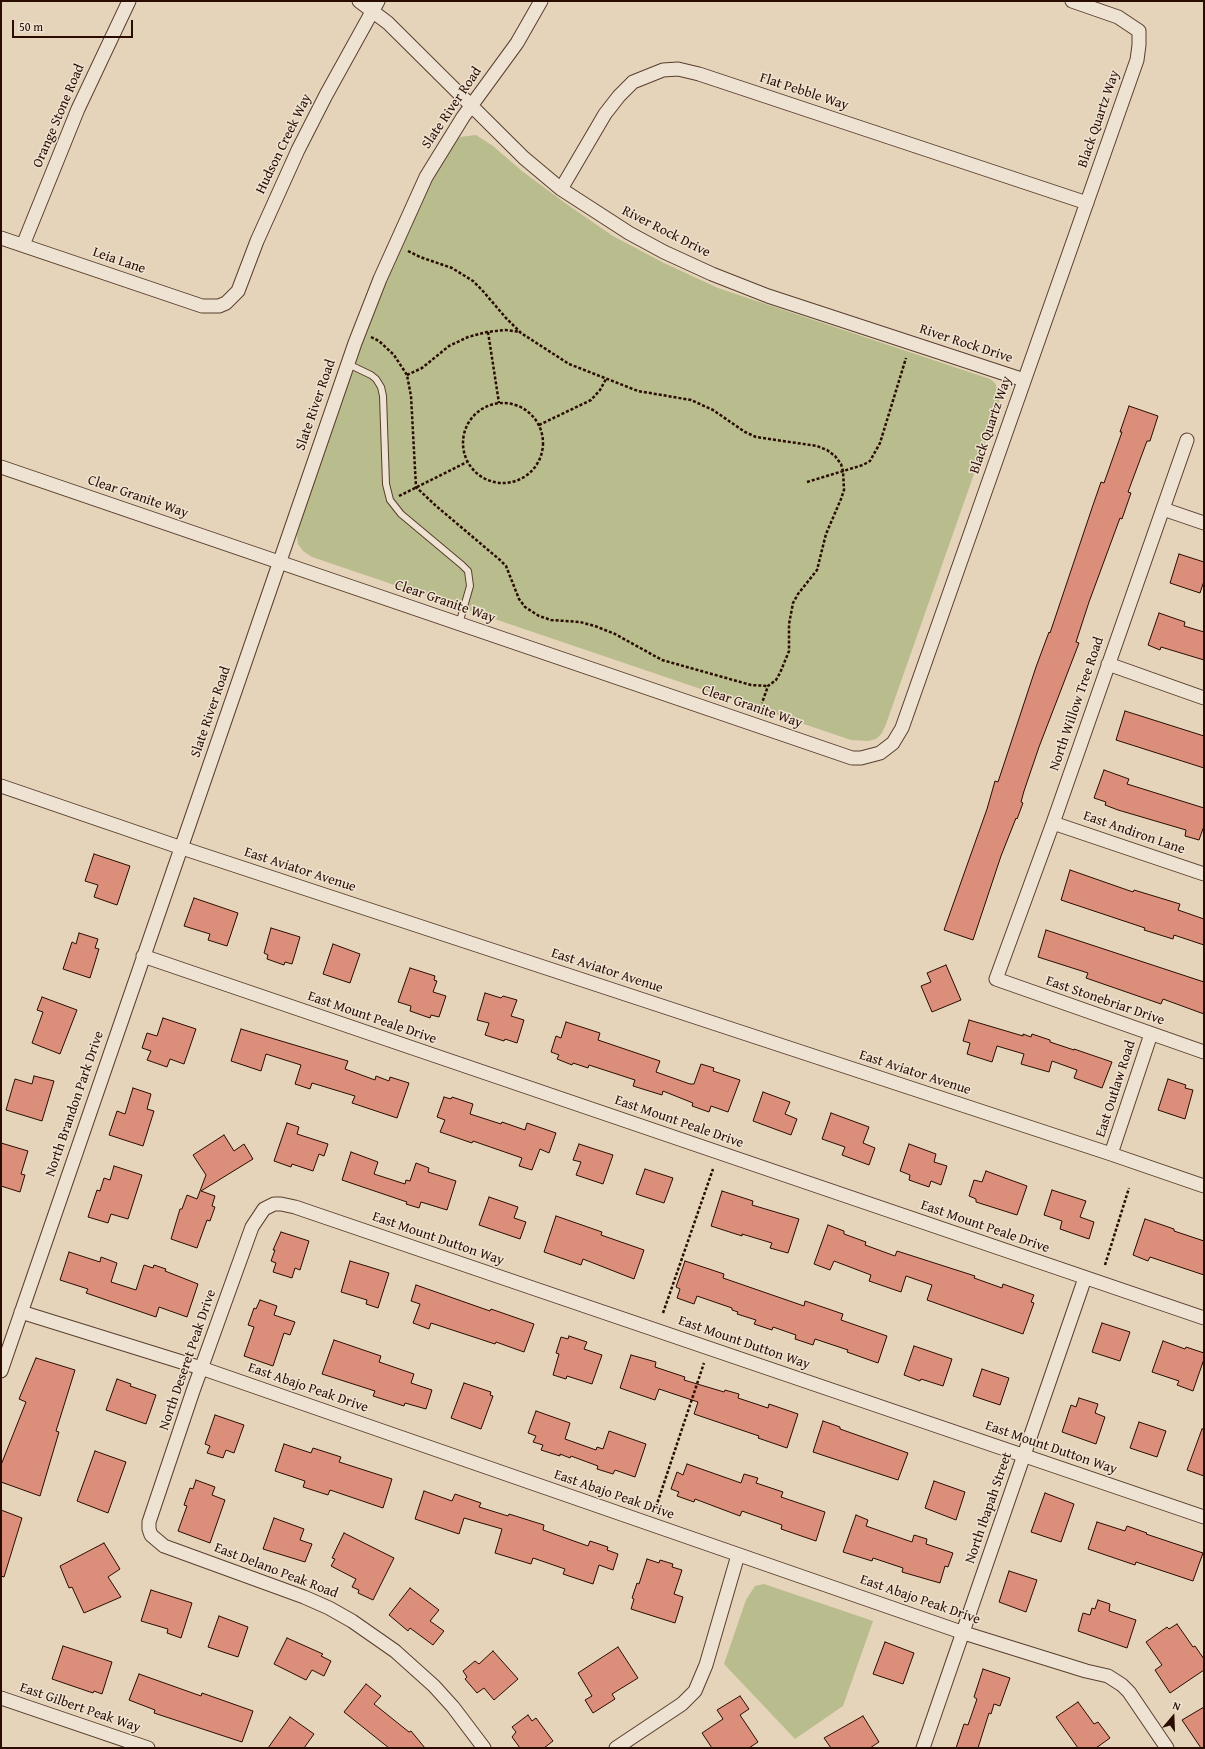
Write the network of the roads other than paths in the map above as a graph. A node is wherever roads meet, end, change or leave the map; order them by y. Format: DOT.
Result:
graph roads {
  1 [pos="129,1"];
  2 [pos="359,1"];
  3 [pos="541,1"];
  4 [pos="1072,1"];
  5 [pos="375,6"];
  6 [pos="471,106"];
  7 [pos="561,189"];
  8 [pos="1086,203"];
  9 [pos="1,238"];
  10 [pos="24,245"];
  11 [pos="226,303"];
  12 [pos="348,364"];
  13 [pos="1024,380"];
  14 [pos="1187,440"];
  15 [pos="1,467"];
  16 [pos="1163,509"];
  17 [pos="1204,523"];
  18 [pos="279,562"];
  19 [pos="459,624"];
  20 [pos="1108,664"];
  21 [pos="1204,698"];
  22 [pos="880,753"];
  23 [pos="1,786"];
  24 [pos="1053,823"];
  25 [pos="182,848"];
  26 [pos="1204,874"];
  27 [pos="143,956"];
  28 [pos="996,979"];
  29 [pos="1151,1034"];
  30 [pos="1204,1052"];
  31 [pos="1111,1154"];
  32 [pos="1204,1186"];
  33 [pos="274,1204"];
  34 [pos="1085,1278"];
  35 [pos="21,1312"];
  36 [pos="1204,1318"];
  37 [pos="201,1368"];
  38 [pos="1,1371"];
  39 [pos="1024,1455"];
  40 [pos="1204,1517"];
  41 [pos="151,1535"];
  42 [pos="738,1556"];
  43 [pos="964,1633"];
  44 [pos="1,1698"];
  45 [pos="148,1748"];
  46 [pos="484,1748"];
  47 [pos="616,1748"];
  48 [pos="923,1748"];
  49 [pos="1167,1748"];
  1 -- 10 [label="street, Orange Stone Road"];
  2 -- 5 [label="street, River Rock Drive"];
  3 -- 6 [label="street, Slate River Road"];
  4 -- 8 [label="street, Black Quartz Way"];
  5 -- 6 [label="street, River Rock Drive"];
  5 -- 11 [label="street, Hudson Creek Way"];
  6 -- 7 [label="street, River Rock Drive"];
  6 -- 12 [label="street, Slate River Road"];
  7 -- 8 [label="street, Flat Pebble Way"];
  7 -- 13 [label="street, River Rock Drive"];
  8 -- 13 [label="street, Black Quartz Way"];
  9 -- 10 [label="street, Leia Lane"];
  10 -- 11 [label="street, Leia Lane"];
  12 -- 18 [label="street, Slate River Road"];
  12 -- 19 [label="lane"];
  13 -- 22 [label="street, Black Quartz Way"];
  14 -- 16 [label="street, North Willow Tree Road"];
  15 -- 18 [label="street, Clear Granite Way"];
  16 -- 17 [label="street"];
  16 -- 20 [label="street, North Willow Tree Road"];
  18 -- 19 [label="street, Clear Granite Way"];
  18 -- 25 [label="street, Slate River Road"];
  19 -- 22 [label="street, Clear Granite Way"];
  20 -- 21 [label="street"];
  20 -- 24 [label="street, North Willow Tree Road"];
  23 -- 25 [label="street, East Aviator Avenue"];
  24 -- 26 [label="street, East Andiron Lane"];
  24 -- 28 [label="street, North Willow Tree Road"];
  25 -- 27 [label="street, North Brandon Park Drive"];
  25 -- 31 [label="street, East Aviator Avenue"];
  27 -- 34 [label="street, East Mount Peale Drive"];
  27 -- 35 [label="street, North Brandon Park Drive"];
  28 -- 29 [label="street, East Stonebriar Drive"];
  29 -- 30 [label="street, East Stonebriar Drive"];
  29 -- 31 [label="street, East Outlaw Road"];
  31 -- 32 [label="street, East Aviator Avenue"];
  33 -- 37 [label="street, North Deseret Peak Drive"];
  33 -- 39 [label="street, East Mount Dutton Way"];
  34 -- 36 [label="street, East Mount Peale Drive"];
  34 -- 39 [label="street, North Ibapah Street"];
  35 -- 37 [label="street, East Abajo Peak Drive"];
  35 -- 38 [label="street, North Brandon Park Drive"];
  37 -- 41 [label="street, North Deseret Peak Drive"];
  37 -- 42 [label="street, East Abajo Peak Drive"];
  39 -- 40 [label="street, East Mount Dutton Way"];
  39 -- 43 [label="street, North Ibapah Street"];
  41 -- 46 [label="street, East Delano Peak Road"];
  42 -- 43 [label="street, East Abajo Peak Drive"];
  42 -- 47 [label="street"];
  43 -- 48 [label="street, North Ibapah Street"];
  43 -- 49 [label="street, East Abajo Peak Drive"];
  44 -- 45 [label="street, East Gilbert Peak Way"];
}
